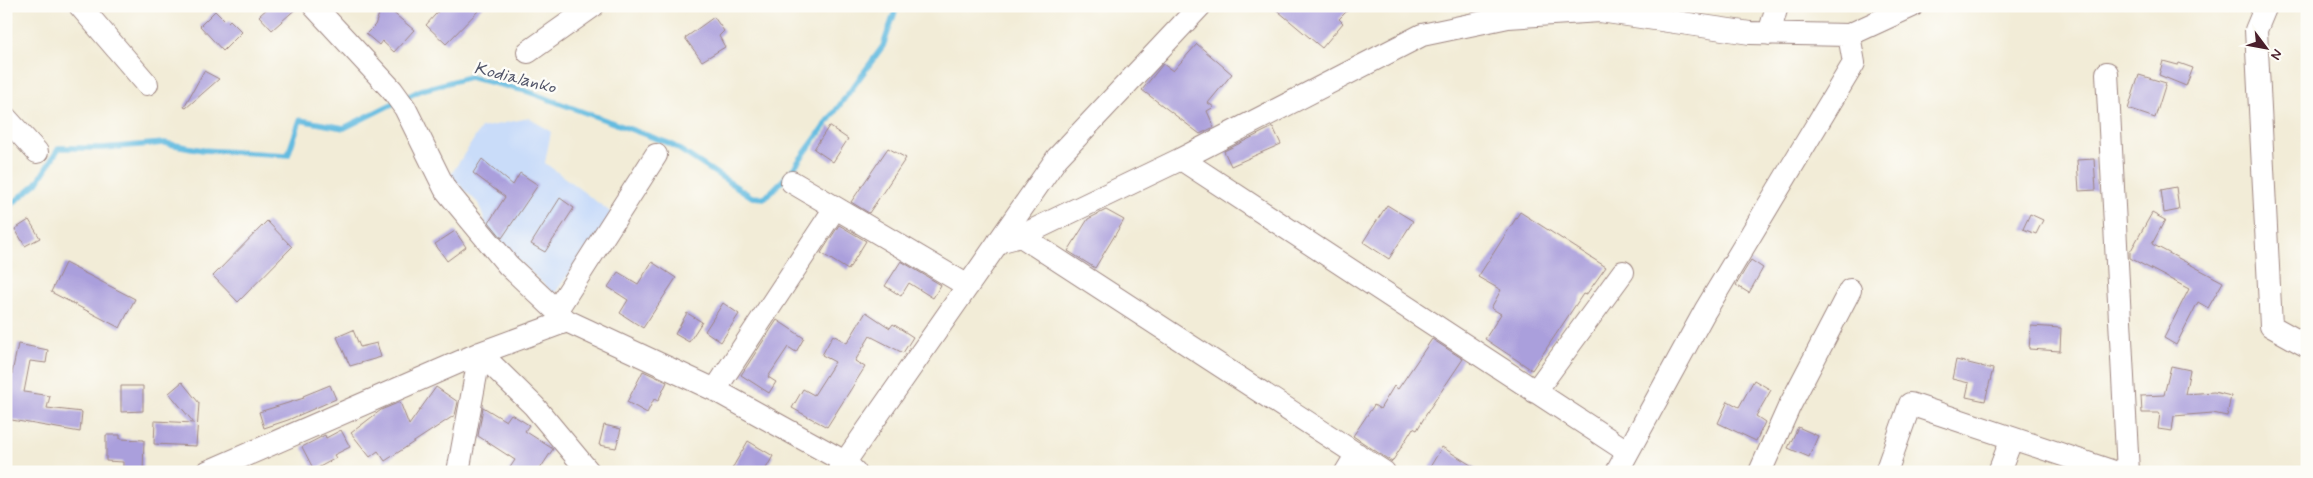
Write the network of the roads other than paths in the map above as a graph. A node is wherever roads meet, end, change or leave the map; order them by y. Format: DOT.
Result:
graph roads {
  1 [pos="80,6"];
  2 [pos="314,6"];
  3 [pos="1200,6"];
  4 [pos="1777,6"];
  5 [pos="1912,6"];
  6 [pos="2266,6"];
  7 [pos="584,8"];
  8 [pos="1769,34"];
  9 [pos="1849,35"];
  10 [pos="528,52"];
  11 [pos="2107,73"];
  12 [pos="147,84"];
  13 [pos="6,118"];
  14 [pos="37,152"];
  15 [pos="656,155"];
  16 [pos="1181,159"];
  17 [pos="792,182"];
  18 [pos="835,208"];
  19 [pos="1021,236"];
  20 [pos="998,242"];
  21 [pos="1622,272"];
  22 [pos="968,286"];
  23 [pos="1850,290"];
  24 [pos="562,316"];
  25 [pos="2307,346"];
  26 [pos="480,353"];
  27 [pos="715,390"];
  28 [pos="1535,392"];
  29 [pos="2012,438"];
  30 [pos="1628,452"];
  31 [pos="1351,463"];
  32 [pos="846,469"];
  33 [pos="206,472"];
  34 [pos="458,472"];
  35 [pos="589,472"];
  36 [pos="1384,472"];
  37 [pos="1617,472"];
  38 [pos="1760,472"];
  39 [pos="1886,472"];
  40 [pos="1999,472"];
  41 [pos="2114,472"];
  42 [pos="2128,472"];
  1 -- 12 [label="street"];
  2 -- 24 [label="street"];
  3 -- 20 [label="street"];
  4 -- 8 [label="street"];
  5 -- 9 [label="street"];
  6 -- 25 [label="street"];
  7 -- 10 [label="street"];
  8 -- 9 [label="street"];
  8 -- 16 [label="street"];
  9 -- 30 [label="street"];
  11 -- 42 [label="street"];
  13 -- 14 [label="street"];
  15 -- 24 [label="street"];
  16 -- 19 [label="street"];
  16 -- 28 [label="street"];
  17 -- 18 [label="street"];
  18 -- 22 [label="street"];
  18 -- 27 [label="street"];
  19 -- 20 [label="street"];
  19 -- 31 [label="street"];
  20 -- 22 [label="street"];
  21 -- 28 [label="street"];
  22 -- 32 [label="street"];
  23 -- 38 [label="street"];
  24 -- 26 [label="street"];
  24 -- 27 [label="street"];
  26 -- 33 [label="street"];
  26 -- 34 [label="street"];
  26 -- 35 [label="street"];
  27 -- 32 [label="street"];
  28 -- 30 [label="street"];
  29 -- 39 [label="street"];
  29 -- 40 [label="street"];
  29 -- 41 [label="street"];
  30 -- 37 [label="street"];
  31 -- 36 [label="street"];
}
